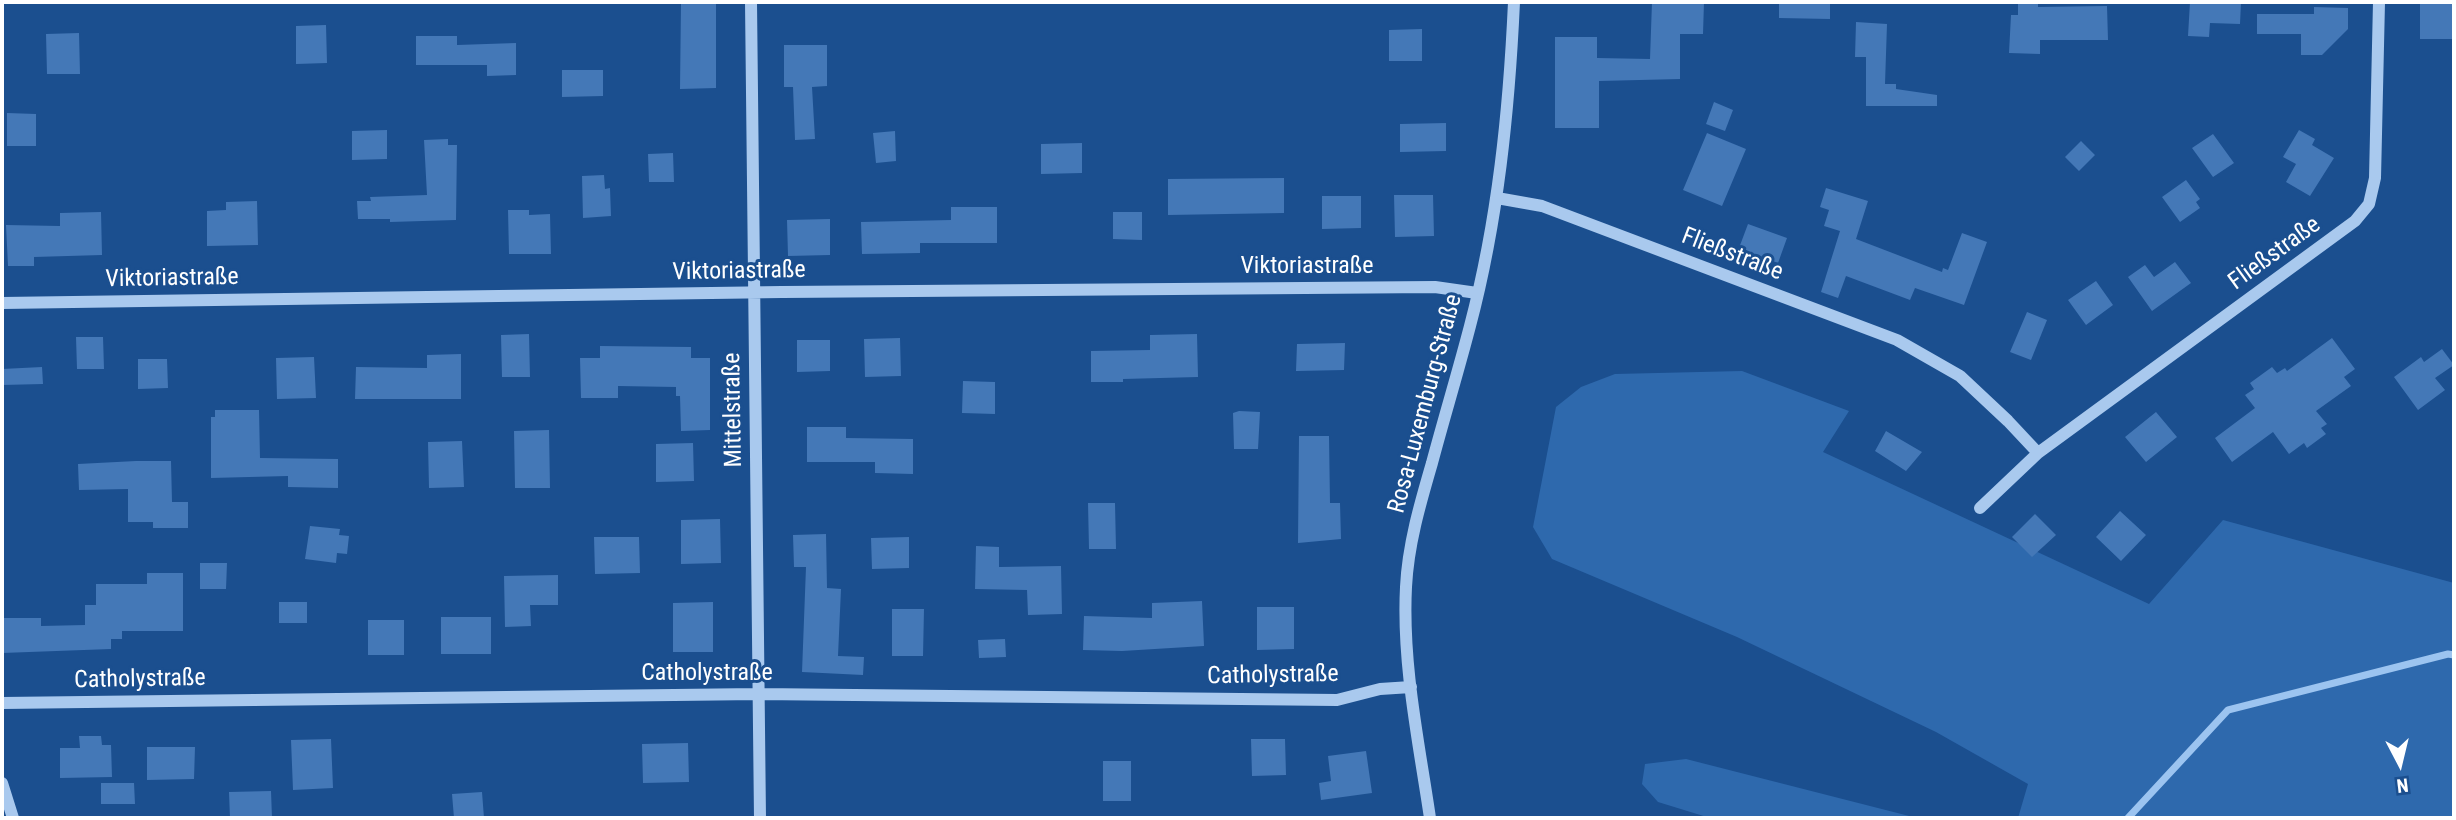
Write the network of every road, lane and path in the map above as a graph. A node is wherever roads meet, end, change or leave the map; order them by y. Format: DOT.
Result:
graph roads {
  1 [pos="751,2"];
  2 [pos="1514,2"];
  3 [pos="2379,2"];
  4 [pos="1497,198"];
  5 [pos="753,293"];
  6 [pos="1477,293"];
  7 [pos="2,303"];
  8 [pos="2038,453"];
  9 [pos="1980,508"];
  10 [pos="1411,687"];
  11 [pos="758,694"];
  12 [pos="2,703"];
  13 [pos="2,783"];
  14 [pos="13,818"];
  15 [pos="760,818"];
  16 [pos="1430,818"];
  1 -- 5 [label="street, Mittelstraße"];
  2 -- 4 [label="street, Rosa-Luxemburg-Straße"];
  3 -- 8 [label="street, Fließstraße"];
  4 -- 6 [label="street, Rosa-Luxemburg-Straße"];
  4 -- 8 [label="street, Fließstraße"];
  5 -- 6 [label="street, Viktoriastraße"];
  5 -- 7 [label="street, Viktoriastraße"];
  5 -- 11 [label="street, Mittelstraße"];
  6 -- 10 [label="street, Rosa-Luxemburg-Straße"];
  8 -- 9 [label="street, Fließstraße"];
  10 -- 11 [label="street, Catholystraße"];
  10 -- 16 [label="street, Rosa-Luxemburg-Straße"];
  11 -- 12 [label="street, Catholystraße"];
  11 -- 15 [label="street, Mittelstraße"];
  13 -- 14 [label="street"];
}
